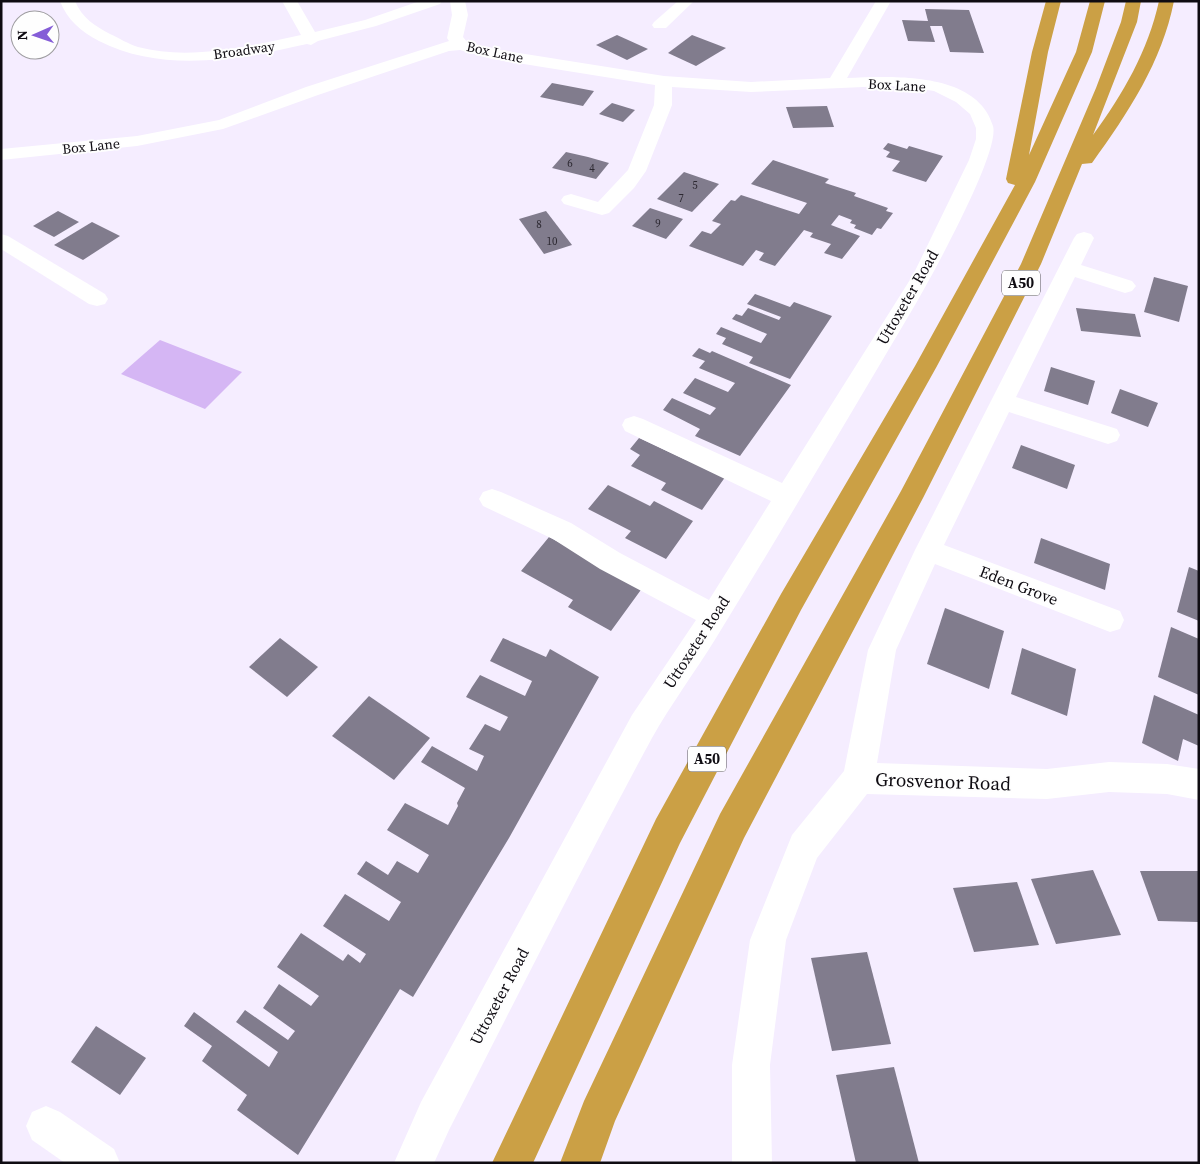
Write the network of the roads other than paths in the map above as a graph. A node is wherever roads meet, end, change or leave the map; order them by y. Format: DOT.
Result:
graph roads {
  1 [pos="67,1"];
  2 [pos="289,1"];
  3 [pos="434,1"];
  4 [pos="457,1"];
  5 [pos="687,1"];
  6 [pos="884,1"];
  7 [pos="1054,1"];
  8 [pos="1098,1"];
  9 [pos="1134,1"];
  10 [pos="1167,1"];
  11 [pos="660,25"];
  12 [pos="311,40"];
  13 [pos="461,45"];
  14 [pos="664,81"];
  15 [pos="836,84"];
  16 [pos="986,128"];
  17 [pos="1,155"];
  18 [pos="1062,190"];
  19 [pos="1009,210"];
  20 [pos="576,223"];
  21 [pos="1084,238"];
  22 [pos="1,240"];
  23 [pos="22,253"];
  24 [pos="1,266"];
  25 [pos="1069,268"];
  26 [pos="1125,286"];
  27 [pos="97,299"];
  28 [pos="1002,401"];
  29 [pos="634,425"];
  30 [pos="1108,435"];
  31 [pos="786,497"];
  32 [pos="492,499"];
  33 [pos="928,550"];
  34 [pos="714,616"];
  35 [pos="1110,620"];
  36 [pos="859,778"];
  37 [pos="1199,785"];
  38 [pos="46,1126"];
  39 [pos="100,1163"];
  40 [pos="414,1163"];
  41 [pos="512,1163"];
  42 [pos="580,1163"];
  43 [pos="752,1163"];
  1 -- 12 [label="street, Broadway"];
  2 -- 12 [label="street"];
  3 -- 12 [label="street, Broadway"];
  4 -- 13 [label="street"];
  5 -- 11 [label="street"];
  6 -- 15 [label="street"];
  7 -- 19 [label="highway"];
  8 -- 19 [label="highway, A50"];
  9 -- 18 [label="highway, A50"];
  10 -- 18 [label="highway"];
  13 -- 14 [label="street, Box Lane"];
  13 -- 17 [label="street, Box Lane"];
  14 -- 15 [label="street, Box Lane"];
  14 -- 20 [label="street"];
  15 -- 16 [label="street, Box Lane"];
  16 -- 31 [label="street, Uttoxeter Road"];
  18 -- 42 [label="highway, A50"];
  19 -- 41 [label="highway, A50"];
  21 -- 25 [label="street"];
  22 -- 23 [label="street"];
  23 -- 24 [label="street"];
  23 -- 27 [label="street"];
  25 -- 26 [label="street"];
  25 -- 28 [label="street"];
  28 -- 30 [label="street"];
  28 -- 33 [label="street"];
  29 -- 31 [label="street"];
  31 -- 34 [label="street, Uttoxeter Road"];
  32 -- 34 [label="street"];
  33 -- 35 [label="street, Eden Grove"];
  33 -- 36 [label="street"];
  34 -- 40 [label="street, Uttoxeter Road"];
  36 -- 37 [label="street, Grosvenor Road"];
  36 -- 43 [label="street, Grosvenor Road"];
  38 -- 39 [label="street"];
}
